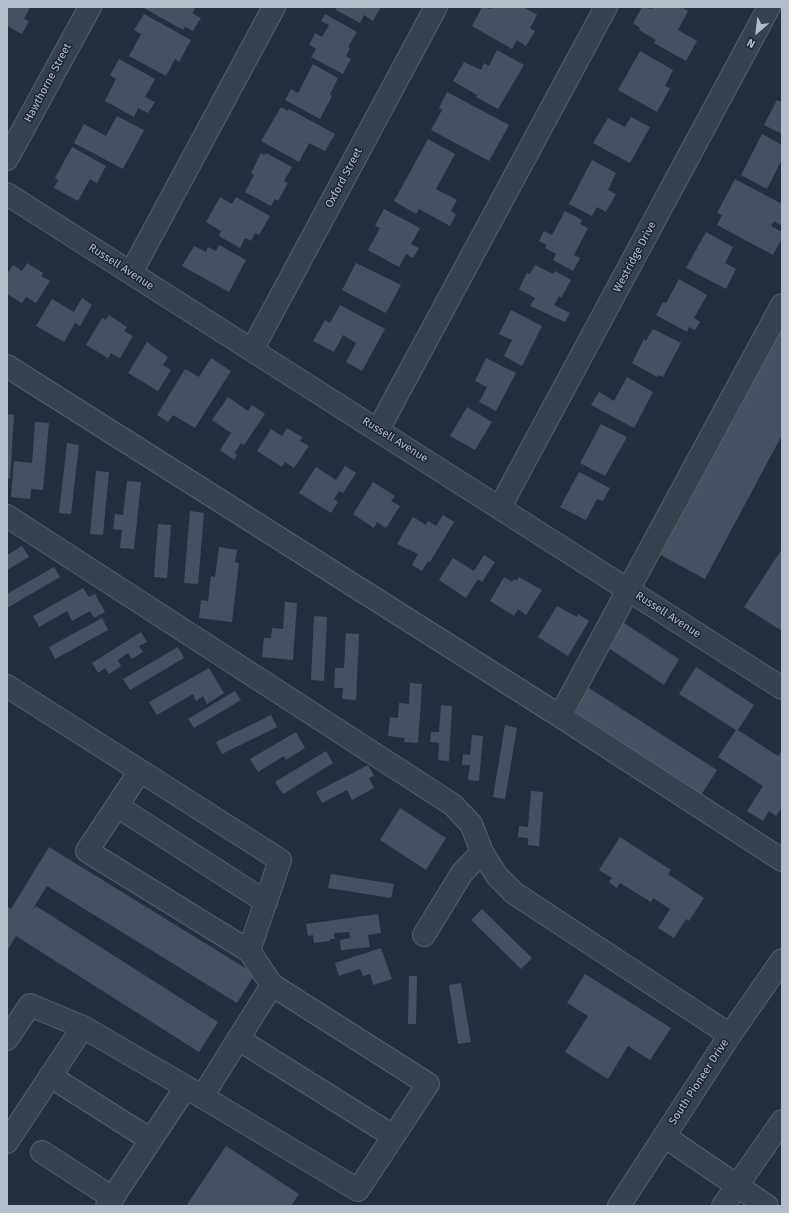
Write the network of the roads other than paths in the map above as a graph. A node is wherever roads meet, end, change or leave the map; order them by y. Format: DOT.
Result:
graph roads {
  1 [pos="90,7"];
  2 [pos="274,7"];
  3 [pos="436,7"];
  4 [pos="606,7"];
  5 [pos="769,7"];
  6 [pos="7,159"];
  7 [pos="7,194"];
  8 [pos="131,273"];
  9 [pos="782,305"];
  10 [pos="252,350"];
  11 [pos="7,366"];
  12 [pos="378,430"];
  13 [pos="500,507"];
  14 [pos="7,516"];
  15 [pos="629,590"];
  16 [pos="7,686"];
  17 [pos="782,688"];
  18 [pos="560,716"];
  19 [pos="140,771"];
  20 [pos="117,806"];
  21 [pos="482,852"];
  22 [pos="782,860"];
  23 [pos="266,902"];
  24 [pos="424,935"];
  25 [pos="249,951"];
  26 [pos="782,960"];
  27 [pos="272,985"];
  28 [pos="83,1026"];
  29 [pos="730,1035"];
  30 [pos="7,1039"];
  31 [pos="238,1039"];
  32 [pos="50,1076"];
  33 [pos="194,1092"];
  34 [pos="782,1121"];
  35 [pos="11,1127"];
  36 [pos="393,1136"];
  37 [pos="664,1136"];
  38 [pos="151,1140"];
  39 [pos="42,1152"];
  40 [pos="737,1186"];
  41 [pos="110,1202"];
  42 [pos="619,1206"];
  43 [pos="723,1206"];
  44 [pos="767,1206"];
  1 -- 6 [label="street, Hawthorne Street"];
  2 -- 8 [label="street"];
  3 -- 10 [label="street, Oxford Street"];
  4 -- 12 [label="street"];
  5 -- 13 [label="street, Westridge Drive"];
  7 -- 8 [label="street, Russell Avenue"];
  8 -- 10 [label="street, Russell Avenue"];
  9 -- 15 [label="street"];
  10 -- 12 [label="street, Russell Avenue"];
  11 -- 18 [label="street"];
  12 -- 13 [label="street, Russell Avenue"];
  13 -- 15 [label="street, Russell Avenue"];
  14 -- 21 [label="street"];
  15 -- 17 [label="street, Russell Avenue"];
  15 -- 18 [label="street"];
  16 -- 19 [label="street"];
  18 -- 22 [label="street"];
  19 -- 20 [label="street"];
  19 -- 23 [label="street"];
  20 -- 23 [label="street"];
  20 -- 25 [label="street"];
  21 -- 24 [label="street"];
  21 -- 29 [label="street"];
  23 -- 25 [label="street"];
  25 -- 27 [label="street"];
  26 -- 29 [label="street, South Pioneer Drive"];
  27 -- 31 [label="street"];
  27 -- 36 [label="street"];
  28 -- 30 [label="street"];
  28 -- 32 [label="street"];
  28 -- 33 [label="street"];
  29 -- 37 [label="street, South Pioneer Drive"];
  31 -- 33 [label="street"];
  31 -- 36 [label="street"];
  32 -- 35 [label="street"];
  32 -- 38 [label="street"];
  33 -- 36 [label="street"];
  33 -- 38 [label="street"];
  34 -- 40 [label="street"];
  37 -- 40 [label="street"];
  37 -- 42 [label="street, South Pioneer Drive"];
  38 -- 41 [label="street"];
  39 -- 41 [label="street"];
  40 -- 43 [label="street"];
  40 -- 44 [label="street"];
}
